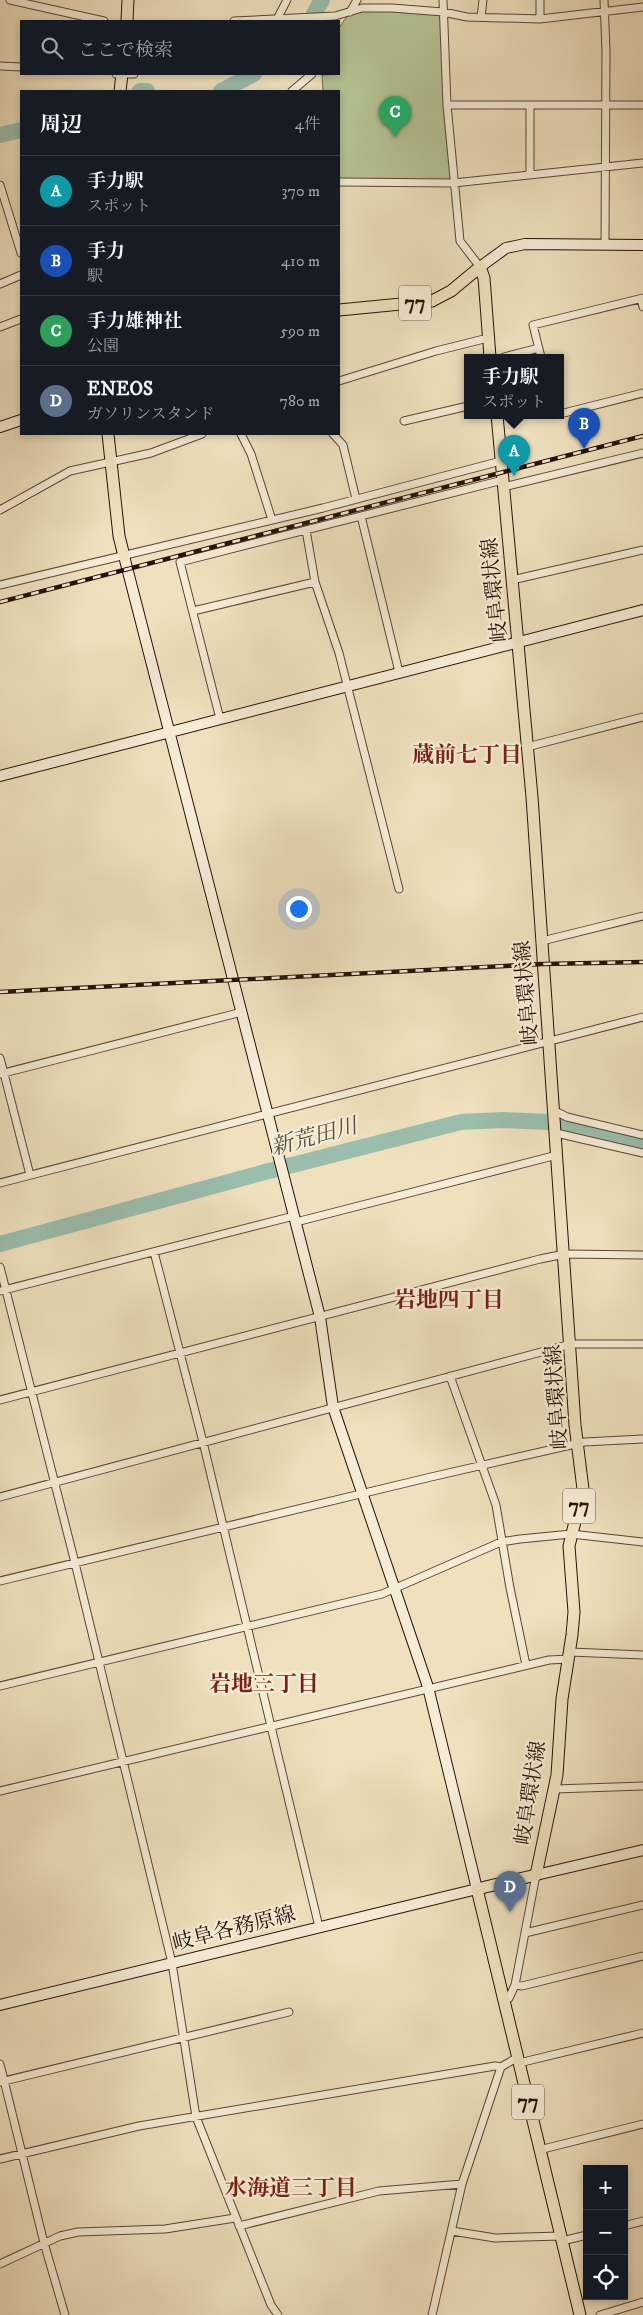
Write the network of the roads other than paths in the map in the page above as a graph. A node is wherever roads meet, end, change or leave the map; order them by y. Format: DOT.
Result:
graph roads {
  1 [pos="10,0"];
  2 [pos="128,0"];
  3 [pos="287,0"];
  4 [pos="357,0"];
  5 [pos="443,0"];
  6 [pos="483,0"];
  7 [pos="540,0"];
  8 [pos="604,0"];
  9 [pos="31,2"];
  10 [pos="643,8"];
  11 [pos="605,11"];
  12 [pos="350,12"];
  13 [pos="442,12"];
  14 [pos="481,17"];
  15 [pos="338,18"];
  16 [pos="540,19"];
  17 [pos="100,20"];
  18 [pos="127,20"];
  19 [pos="277,20"];
  20 [pos="0,66"];
  21 [pos="20,67"];
  22 [pos="120,75"];
  23 [pos="311,75"];
  24 [pos="120,90"];
  25 [pos="293,90"];
  26 [pos="447,105"];
  27 [pos="530,105"];
  28 [pos="606,105"];
  29 [pos="643,105"];
  30 [pos="643,163"];
  31 [pos="605,168"];
  32 [pos="530,175"];
  33 [pos="340,182"];
  34 [pos="454,183"];
  35 [pos="0,188"];
  36 [pos="605,245"];
  37 [pos="643,245"];
  38 [pos="20,250"];
  39 [pos="480,267"];
  40 [pos="20,276"];
  41 [pos="0,284"];
  42 [pos="642,298"];
  43 [pos="643,307"];
  44 [pos="340,310"];
  45 [pos="20,318"];
  46 [pos="0,327"];
  47 [pos="488,338"];
  48 [pos="539,348"];
  49 [pos="490,354"];
  50 [pos="516,354"];
  51 [pos="540,354"];
  52 [pos="340,381"];
  53 [pos="643,393"];
  54 [pos="464,407"];
  55 [pos="564,413"];
  56 [pos="497,419"];
  57 [pos="20,420"];
  58 [pos="404,420"];
  59 [pos="0,427"];
  60 [pos="108,435"];
  61 [pos="199,435"];
  62 [pos="242,435"];
  63 [pos="334,435"];
  64 [pos="643,453"];
  65 [pos="501,461"];
  66 [pos="111,464"];
  67 [pos="503,483"];
  68 [pos="356,499"];
  69 [pos="0,510"];
  70 [pos="361,516"];
  71 [pos="272,520"];
  72 [pos="306,530"];
  73 [pos="643,550"];
  74 [pos="124,556"];
  75 [pos="512,580"];
  76 [pos="315,582"];
  77 [pos="0,585"];
  78 [pos="643,610"];
  79 [pos="192,611"];
  80 [pos="519,642"];
  81 [pos="399,672"];
  82 [pos="347,686"];
  83 [pos="643,717"];
  84 [pos="220,719"];
  85 [pos="170,732"];
  86 [pos="527,747"];
  87 [pos="0,776"];
  88 [pos="399,889"];
  89 [pos="643,916"];
  90 [pos="542,941"];
  91 [pos="242,1012"];
  92 [pos="643,1016"];
  93 [pos="550,1040"];
  94 [pos="0,1058"];
  95 [pos="2,1074"];
  96 [pos="555,1111"];
  97 [pos="268,1114"];
  98 [pos="556,1133"];
  99 [pos="643,1135"];
  100 [pos="643,1153"];
  101 [pos="557,1155"];
  102 [pos="30,1175"];
  103 [pos="0,1183"];
  104 [pos="295,1219"];
  105 [pos="154,1252"];
  106 [pos="564,1254"];
  107 [pos="643,1254"];
  108 [pos="0,1267"];
  109 [pos="3,1291"];
  110 [pos="320,1317"];
  111 [pos="571,1344"];
  112 [pos="643,1344"];
  113 [pos="181,1352"];
  114 [pos="450,1376"];
  115 [pos="32,1392"];
  116 [pos="0,1400"];
  117 [pos="333,1407"];
  118 [pos="643,1439"];
  119 [pos="203,1442"];
  120 [pos="578,1443"];
  121 [pos="482,1465"];
  122 [pos="55,1482"];
  123 [pos="362,1494"];
  124 [pos="0,1497"];
  125 [pos="224,1528"];
  126 [pos="571,1534"];
  127 [pos="501,1542"];
  128 [pos="643,1542"];
  129 [pos="76,1563"];
  130 [pos="0,1581"];
  131 [pos="395,1590"];
  132 [pos="248,1626"];
  133 [pos="570,1655"];
  134 [pos="643,1655"];
  135 [pos="99,1662"];
  136 [pos="526,1665"];
  137 [pos="0,1686"];
  138 [pos="428,1688"];
  139 [pos="271,1726"];
  140 [pos="123,1761"];
  141 [pos="643,1786"];
  142 [pos="554,1789"];
  143 [pos="0,1791"];
  144 [pos="643,1850"];
  145 [pos="536,1875"];
  146 [pos="477,1889"];
  147 [pos="643,1905"];
  148 [pos="319,1927"];
  149 [pos="525,1933"];
  150 [pos="643,1956"];
  151 [pos="172,1963"];
  152 [pos="515,1985"];
  153 [pos="504,2003"];
  154 [pos="0,2005"];
  155 [pos="289,2012"];
  156 [pos="643,2033"];
  157 [pos="182,2039"];
  158 [pos="518,2060"];
  159 [pos="0,2064"];
  160 [pos="501,2067"];
  161 [pos="2,2082"];
  162 [pos="196,2117"];
  163 [pos="643,2124"];
  164 [pos="539,2150"];
  165 [pos="22,2154"];
  166 [pos="0,2159"];
  167 [pos="462,2184"];
  168 [pos="235,2218"];
  169 [pos="643,2221"];
  170 [pos="628,2225"];
  171 [pos="239,2226"];
  172 [pos="452,2231"];
  173 [pos="583,2236"];
  174 [pos="561,2239"];
  175 [pos="44,2243"];
  176 [pos="0,2264"];
  177 [pos="643,2302"];
  178 [pos="65,2315"];
  179 [pos="278,2315"];
  180 [pos="432,2315"];
  181 [pos="580,2315"];
  182 [pos="600,2315"];
  1 -- 9 [label="street"];
  2 -- 18 [label="main road"];
  3 -- 19 [label="street"];
  4 -- 12 [label="street"];
  5 -- 13 [label="street"];
  6 -- 14 [label="street"];
  7 -- 16 [label="street"];
  8 -- 11 [label="street"];
  9 -- 17 [label="street"];
  10 -- 11 [label="street"];
  11 -- 16 [label="street"];
  11 -- 28 [label="street"];
  12 -- 13 [label="street"];
  12 -- 15 [label="street"];
  13 -- 14 [label="street"];
  13 -- 26 [label="street"];
  14 -- 16 [label="street"];
  15 -- 19 [label="street"];
  20 -- 21 [label="street"];
  22 -- 24 [label="main road"];
  23 -- 25 [label="street"];
  26 -- 27 [label="street"];
  26 -- 34 [label="street"];
  27 -- 28 [label="street"];
  27 -- 32 [label="street"];
  28 -- 29 [label="street"];
  28 -- 31 [label="street"];
  30 -- 31 [label="street"];
  31 -- 32 [label="street"];
  31 -- 36 [label="street"];
  32 -- 34 [label="street"];
  33 -- 34 [label="street"];
  34 -- 39 [label="street"];
  35 -- 38 [label="street"];
  36 -- 37 [label="street"];
  36 -- 39 [label="street"];
  39 -- 44 [label="main road, 77"];
  39 -- 47 [label="main road"];
  40 -- 41 [label="street"];
  42 -- 43 [label="street"];
  42 -- 48 [label="street"];
  45 -- 46 [label="street"];
  47 -- 49 [label="main road"];
  47 -- 52 [label="street"];
  48 -- 50 [label="street"];
  48 -- 51 [label="street"];
  53 -- 55 [label="street"];
  54 -- 58 [label="street"];
  56 -- 65 [label="main road, 岐阜環状線 / 77"];
  57 -- 59 [label="street"];
  60 -- 66 [label="main road"];
  61 -- 66 [label="street"];
  62 -- 71 [label="street"];
  63 -- 68 [label="street"];
  64 -- 67 [label="street"];
  65 -- 67 [label="main road, 岐阜環状線 / 77"];
  65 -- 68 [label="street"];
  66 -- 69 [label="street"];
  66 -- 74 [label="main road"];
  67 -- 70 [label="street"];
  67 -- 75 [label="main road, 岐阜環状線 / 77"];
  68 -- 71 [label="street"];
  70 -- 72 [label="street"];
  70 -- 81 [label="street"];
  71 -- 74 [label="street"];
  72 -- 76 [label="street"];
  72 -- 79 [label="street"];
  73 -- 75 [label="street"];
  74 -- 77 [label="street"];
  74 -- 85 [label="street"];
  75 -- 80 [label="main road, 岐阜環状線 / 77"];
  76 -- 79 [label="street"];
  76 -- 82 [label="street"];
  78 -- 80 [label="street"];
  79 -- 84 [label="street"];
  80 -- 81 [label="street"];
  80 -- 86 [label="main road, 岐阜環状線 / 77"];
  81 -- 82 [label="street"];
  82 -- 84 [label="street"];
  82 -- 88 [label="street"];
  83 -- 86 [label="street"];
  84 -- 85 [label="street"];
  85 -- 87 [label="street"];
  85 -- 91 [label="street"];
  86 -- 90 [label="main road, 岐阜環状線 / 77"];
  89 -- 90 [label="street"];
  90 -- 93 [label="main road, 岐阜環状線 / 77"];
  91 -- 95 [label="street"];
  91 -- 97 [label="street"];
  92 -- 93 [label="street"];
  93 -- 96 [label="main road, 岐阜環状線 / 77"];
  93 -- 97 [label="street"];
  94 -- 95 [label="street"];
  95 -- 102 [label="street"];
  96 -- 98 [label="main road, 岐阜環状線 / 77"];
  96 -- 99 [label="street"];
  97 -- 102 [label="street"];
  97 -- 104 [label="street"];
  98 -- 100 [label="street"];
  98 -- 101 [label="main road, 岐阜環状線 / 77"];
  101 -- 104 [label="street"];
  101 -- 106 [label="main road, 岐阜環状線 / 77"];
  102 -- 103 [label="street"];
  104 -- 105 [label="street"];
  104 -- 110 [label="street"];
  105 -- 109 [label="street"];
  105 -- 113 [label="street"];
  106 -- 107 [label="street"];
  106 -- 110 [label="street"];
  106 -- 111 [label="main road, 岐阜環状線 / 77"];
  108 -- 109 [label="street"];
  109 -- 115 [label="street"];
  110 -- 113 [label="street"];
  110 -- 117 [label="street"];
  111 -- 112 [label="street"];
  111 -- 114 [label="street"];
  111 -- 120 [label="main road, 岐阜環状線 / 77"];
  113 -- 115 [label="street"];
  113 -- 119 [label="street"];
  114 -- 117 [label="street"];
  114 -- 121 [label="street"];
  115 -- 116 [label="street"];
  115 -- 122 [label="street"];
  117 -- 119 [label="street"];
  117 -- 123 [label="street"];
  118 -- 120 [label="street"];
  119 -- 122 [label="street"];
  119 -- 125 [label="street"];
  120 -- 121 [label="street"];
  120 -- 126 [label="main road, 岐阜環状線 / 77"];
  121 -- 123 [label="street"];
  121 -- 127 [label="street"];
  122 -- 124 [label="street"];
  122 -- 129 [label="street"];
  123 -- 125 [label="street"];
  123 -- 131 [label="street"];
  125 -- 129 [label="street"];
  125 -- 132 [label="street"];
  126 -- 127 [label="street"];
  126 -- 128 [label="street"];
  126 -- 133 [label="main road, 岐阜環状線 / 77"];
  127 -- 131 [label="street"];
  127 -- 136 [label="street"];
  129 -- 130 [label="street"];
  129 -- 135 [label="street"];
  131 -- 132 [label="street"];
  131 -- 138 [label="street"];
  132 -- 135 [label="street"];
  132 -- 139 [label="street"];
  133 -- 134 [label="street"];
  133 -- 136 [label="street"];
  133 -- 142 [label="main road, 岐阜環状線 / 77"];
  135 -- 137 [label="street"];
  135 -- 140 [label="street"];
  136 -- 138 [label="street"];
  138 -- 139 [label="street"];
  138 -- 146 [label="street"];
  139 -- 140 [label="street"];
  139 -- 148 [label="street"];
  140 -- 143 [label="street"];
  140 -- 151 [label="street"];
  141 -- 142 [label="street"];
  142 -- 145 [label="main road, 岐阜環状線 / 77"];
  144 -- 145 [label="street"];
  145 -- 146 [label="main road, 岐阜環状線"];
  145 -- 149 [label="street"];
  146 -- 148 [label="street, 岐阜各務原線"];
  146 -- 153 [label="main road, 77"];
  147 -- 149 [label="street"];
  148 -- 151 [label="street, 岐阜各務原線"];
  149 -- 152 [label="street"];
  150 -- 152 [label="street"];
  151 -- 154 [label="street, 岐阜各務原線"];
  151 -- 157 [label="street"];
  152 -- 153 [label="street"];
  153 -- 158 [label="main road, 77"];
  155 -- 157 [label="street"];
  156 -- 158 [label="street"];
  157 -- 161 [label="street"];
  157 -- 162 [label="street"];
  158 -- 160 [label="street"];
  158 -- 164 [label="main road, 77"];
  159 -- 161 [label="street"];
  160 -- 162 [label="street"];
  160 -- 167 [label="street"];
  161 -- 165 [label="street"];
  162 -- 165 [label="street"];
  162 -- 168 [label="street"];
  163 -- 164 [label="street"];
  164 -- 174 [label="main road, 77"];
  165 -- 166 [label="street"];
  165 -- 175 [label="street"];
  167 -- 171 [label="street"];
  167 -- 172 [label="street"];
  168 -- 171 [label="street"];
  168 -- 175 [label="street"];
  169 -- 170 [label="street"];
  171 -- 179 [label="street"];
  172 -- 174 [label="street"];
  172 -- 180 [label="street"];
  173 -- 174 [label="street"];
  174 -- 181 [label="main road, 77"];
  175 -- 176 [label="street"];
  175 -- 178 [label="street"];
  177 -- 182 [label="street"];
}
